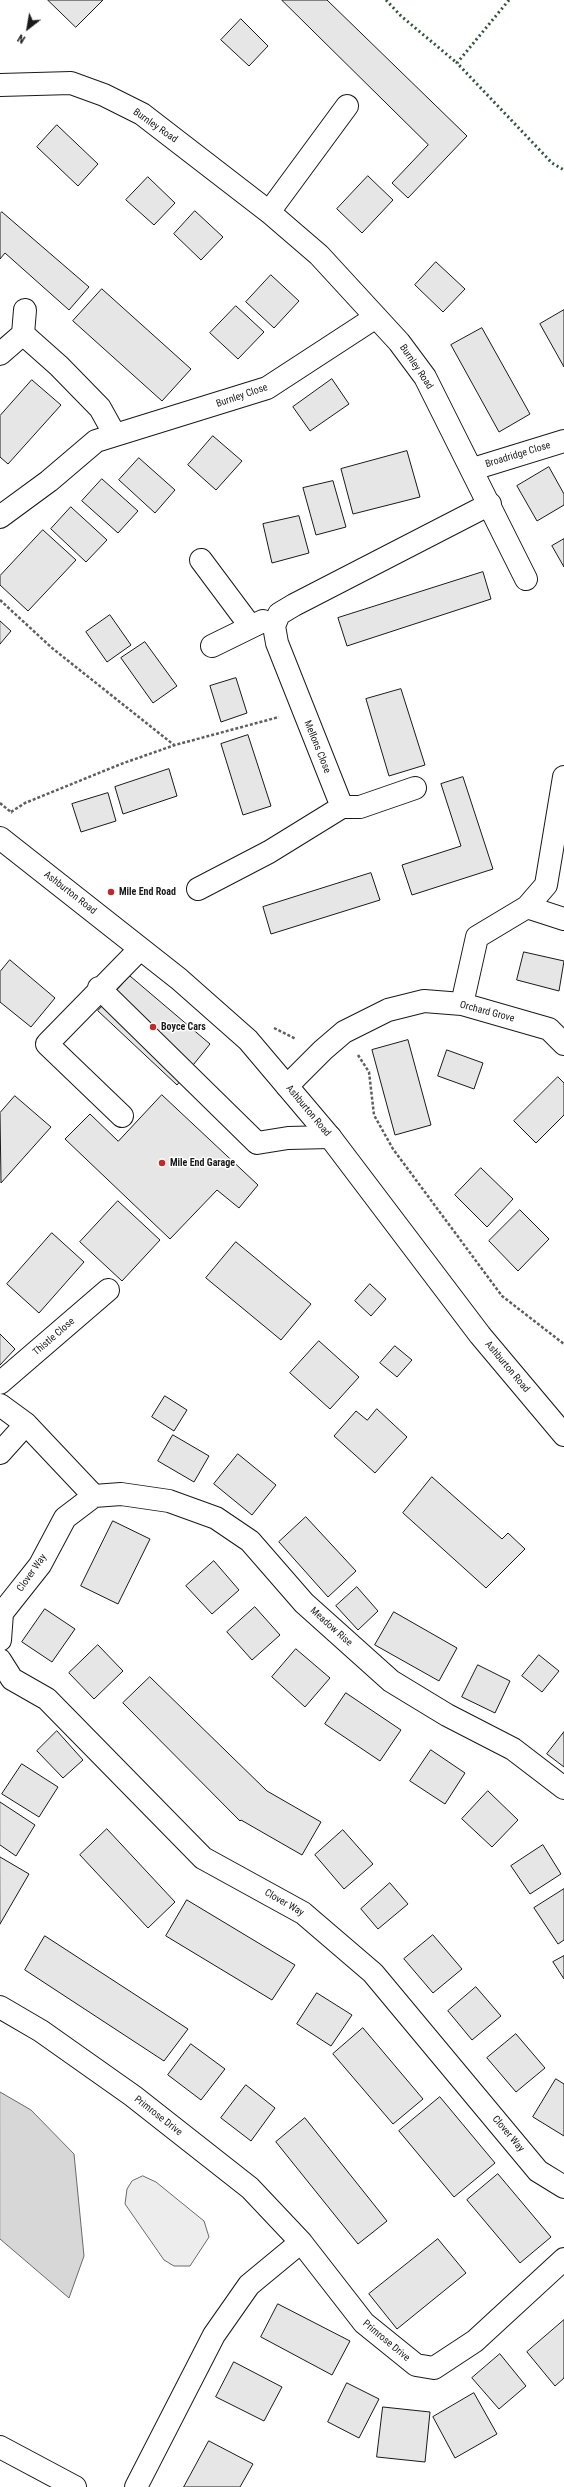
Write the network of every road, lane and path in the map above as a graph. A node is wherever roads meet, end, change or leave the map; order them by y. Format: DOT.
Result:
graph roads {
  1 [pos="0,85"];
  2 [pos="347,106"];
  3 [pos="269,212"];
  4 [pos="25,310"];
  5 [pos="376,317"];
  6 [pos="23,334"];
  7 [pos="0,354"];
  8 [pos="115,435"];
  9 [pos="564,441"];
  10 [pos="473,469"];
  11 [pos="490,504"];
  12 [pos="0,516"];
  13 [pos="201,560"];
  14 [pos="526,579"];
  15 [pos="0,600"];
  16 [pos="279,614"];
  17 [pos="250,627"];
  18 [pos="212,646"];
  19 [pos="303,711"];
  20 [pos="175,745"];
  21 [pos="564,776"];
  22 [pos="415,788"];
  23 [pos="342,807"];
  24 [pos="11,813"];
  25 [pos="0,838"];
  26 [pos="198,889"];
  27 [pos="527,907"];
  28 [pos="564,919"];
  29 [pos="140,949"];
  30 [pos="99,988"];
  31 [pos="462,1004"];
  32 [pos="344,1032"];
  33 [pos="564,1044"];
  34 [pos="287,1086"];
  35 [pos="122,1116"];
  36 [pos="330,1137"];
  37 [pos="108,1290"];
  38 [pos="564,1344"];
  39 [pos="0,1383"];
  40 [pos="0,1405"];
  41 [pos="26,1424"];
  42 [pos="564,1435"];
  43 [pos="0,1453"];
  44 [pos="94,1496"];
  45 [pos="0,1640"];
  46 [pos="0,1660"];
  47 [pos="564,1788"];
  48 [pos="0,2007"];
  49 [pos="564,2187"];
  50 [pos="301,2242"];
  51 [pos="564,2259"];
  52 [pos="0,2447"];
  53 [pos="75,2487"];
  54 [pos="136,2487"];
  1 -- 3 [label="street, Burnley Road"];
  2 -- 3 [label="street"];
  3 -- 5 [label="street, Burnley Road"];
  4 -- 6 [label="street"];
  5 -- 8 [label="street, Burnley Close"];
  5 -- 10 [label="street, Burnley Road"];
  6 -- 7 [label="street"];
  6 -- 8 [label="street"];
  8 -- 12 [label="street, Burnley Close"];
  9 -- 10 [label="street, Broadridge Close"];
  10 -- 11 [label="street, Burnley Road"];
  11 -- 14 [label="street, Burnley Road"];
  11 -- 16 [label="street"];
  13 -- 17 [label="street"];
  15 -- 20 [label="path"];
  16 -- 17 [label="street"];
  16 -- 19 [label="street, Mellons Close"];
  17 -- 18 [label="street"];
  19 -- 20 [label="path"];
  19 -- 23 [label="street, Mellons Close"];
  20 -- 24 [label="path"];
  21 -- 27 [label="street"];
  22 -- 23 [label="street"];
  23 -- 26 [label="street"];
  25 -- 29 [label="street, Ashburton Road"];
  27 -- 28 [label="street"];
  27 -- 31 [label="street"];
  29 -- 30 [label="street"];
  29 -- 34 [label="street, Ashburton Road"];
  30 -- 35 [label="street"];
  30 -- 36 [label="street"];
  31 -- 32 [label="street, Orchard Grove"];
  31 -- 33 [label="street, Orchard Grove"];
  32 -- 34 [label="street, Orchard Grove"];
  32 -- 38 [label="path"];
  34 -- 36 [label="street, Ashburton Road"];
  36 -- 42 [label="street, Ashburton Road"];
  37 -- 39 [label="street, Thistle Close"];
  40 -- 41 [label="street"];
  41 -- 43 [label="street"];
  41 -- 44 [label="street"];
  44 -- 45 [label="street, Clover Way"];
  44 -- 47 [label="street, Meadow Rise"];
  46 -- 49 [label="street, Clover Way"];
  48 -- 50 [label="street, Primrose Drive"];
  50 -- 51 [label="street, Primrose Drive"];
  50 -- 54 [label="street"];
  52 -- 53 [label="street"];
}
